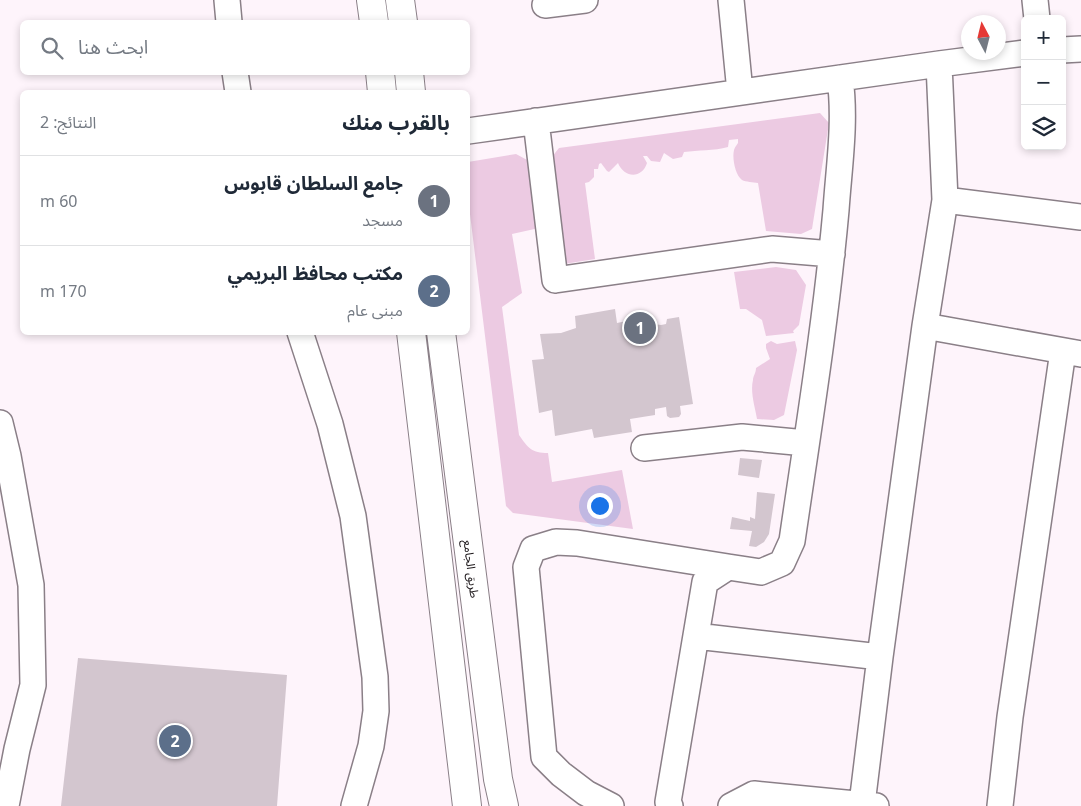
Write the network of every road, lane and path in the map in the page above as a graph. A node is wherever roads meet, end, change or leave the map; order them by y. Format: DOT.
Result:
graph roads {
  1 [pos="226,0"];
  2 [pos="371,0"];
  3 [pos="400,0"];
  4 [pos="585,0"];
  5 [pos="731,0"];
  6 [pos="1035,0"];
  7 [pos="545,5"];
  8 [pos="1037,15"];
  9 [pos="229,20"];
  10 [pos="374,20"];
  11 [pos="403,20"];
  12 [pos="1081,49"];
  13 [pos="1066,50"];
  14 [pos="1021,54"];
  15 [pos="939,64"];
  16 [pos="235,75"];
  17 [pos="380,75"];
  18 [pos="409,75"];
  19 [pos="840,78"];
  20 [pos="238,90"];
  21 [pos="382,90"];
  22 [pos="411,90"];
  23 [pos="740,92"];
  24 [pos="536,121"];
  25 [pos="470,131"];
  26 [pos="945,200"];
  27 [pos="1081,217"];
  28 [pos="832,254"];
  29 [pos="925,326"];
  30 [pos="301,335"];
  31 [pos="411,335"];
  32 [pos="441,335"];
  33 [pos="1072,352"];
  34 [pos="0,423"];
  35 [pos="806,443"];
  36 [pos="644,448"];
  37 [pos="4,456"];
  38 [pos="728,567"];
  39 [pos="696,636"];
  40 [pos="880,657"];
  41 [pos="8,749"];
  42 [pos="869,805"];
  43 [pos="6,806"];
  44 [pos="354,806"];
  45 [pos="467,806"];
  46 [pos="504,806"];
  47 [pos="611,806"];
  48 [pos="670,806"];
  49 [pos="730,806"];
  50 [pos="1000,806"];
  1 -- 9 [label="street"];
  2 -- 10 [label="main road"];
  3 -- 11 [label="main road"];
  4 -- 7 [label="street"];
  5 -- 23 [label="street"];
  6 -- 8 [label="street"];
  12 -- 13 [label="street"];
  14 -- 15 [label="street"];
  15 -- 19 [label="street"];
  15 -- 26 [label="street"];
  16 -- 20 [label="street"];
  17 -- 21 [label="main road"];
  18 -- 22 [label="main road"];
  19 -- 23 [label="street"];
  19 -- 28 [label="street"];
  23 -- 24 [label="street"];
  24 -- 25 [label="street"];
  24 -- 28 [label="street"];
  26 -- 27 [label="street"];
  26 -- 29 [label="street"];
  28 -- 35 [label="street"];
  29 -- 33 [label="street"];
  29 -- 40 [label="street"];
  30 -- 44 [label="street"];
  31 -- 45 [label="main road"];
  32 -- 46 [label="main road, طريق الجامع"];
  33 -- 50 [label="street"];
  34 -- 37 [label="street"];
  35 -- 36 [label="street"];
  35 -- 38 [label="street"];
  37 -- 41 [label="street"];
  38 -- 39 [label="street"];
  38 -- 47 [label="street"];
  39 -- 40 [label="street"];
  39 -- 48 [label="street"];
  40 -- 42 [label="street"];
  41 -- 43 [label="street"];
  42 -- 49 [label="street"];
}
